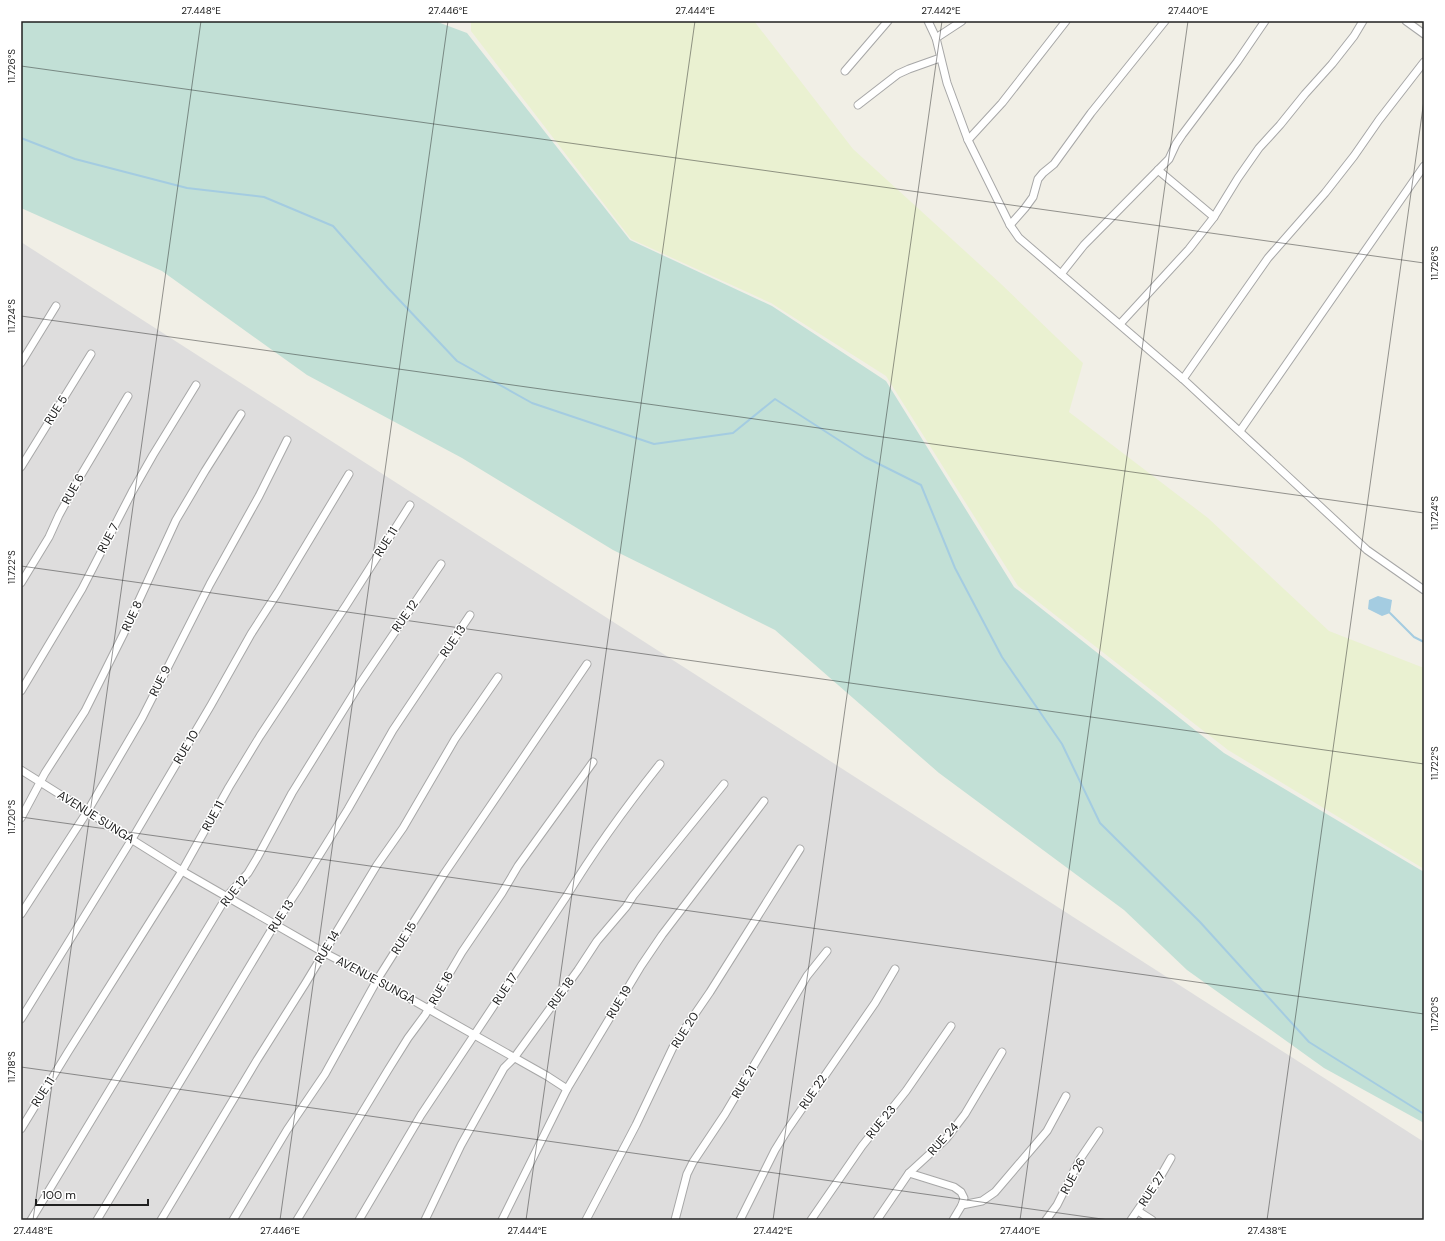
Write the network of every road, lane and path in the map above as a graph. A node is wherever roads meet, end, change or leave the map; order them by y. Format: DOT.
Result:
graph roads {
  1 [pos="888,21"];
  2 [pos="928,21"];
  3 [pos="962,21"];
  4 [pos="1066,21"];
  5 [pos="1165,21"];
  6 [pos="1265,21"];
  7 [pos="1363,21"];
  8 [pos="1406,21"];
  9 [pos="1424,34"];
  10 [pos="936,38"];
  11 [pos="940,58"];
  12 [pos="1424,62"];
  13 [pos="845,71"];
  14 [pos="858,105"];
  15 [pos="968,140"];
  16 [pos="1424,166"];
  17 [pos="1158,170"];
  18 [pos="1214,217"];
  19 [pos="1010,225"];
  20 [pos="1061,274"];
  21 [pos="56,306"];
  22 [pos="1120,324"];
  23 [pos="91,354"];
  24 [pos="21,363"];
  25 [pos="1183,379"];
  26 [pos="196,385"];
  27 [pos="128,396"];
  28 [pos="241,414"];
  29 [pos="1240,431"];
  30 [pos="287,440"];
  31 [pos="21,466"];
  32 [pos="349,474"];
  33 [pos="410,505"];
  34 [pos="440,564"];
  35 [pos="21,583"];
  36 [pos="1424,590"];
  37 [pos="470,615"];
  38 [pos="588,664"];
  39 [pos="498,677"];
  40 [pos="21,691"];
  41 [pos="593,762"];
  42 [pos="660,764"];
  43 [pos="21,770"];
  44 [pos="40,782"];
  45 [pos="724,784"];
  46 [pos="764,801"];
  47 [pos="87,812"];
  48 [pos="21,818"];
  49 [pos="132,839"];
  50 [pos="800,849"];
  51 [pos="182,871"];
  52 [pos="228,896"];
  53 [pos="21,914"];
  54 [pos="275,924"];
  55 [pos="827,951"];
  56 [pos="323,952"];
  57 [pos="895,969"];
  58 [pos="377,980"];
  59 [pos="429,1009"];
  60 [pos="21,1019"];
  61 [pos="951,1026"];
  62 [pos="474,1036"];
  63 [pos="1002,1052"];
  64 [pos="514,1058"];
  65 [pos="568,1089"];
  66 [pos="1066,1096"];
  67 [pos="21,1129"];
  68 [pos="1099,1131"];
  69 [pos="1171,1158"];
  70 [pos="909,1173"];
  71 [pos="962,1205"];
  72 [pos="1138,1211"];
  73 [pos="31,1220"];
  74 [pos="97,1220"];
  75 [pos="161,1220"];
  76 [pos="232,1220"];
  77 [pos="297,1220"];
  78 [pos="359,1220"];
  79 [pos="425,1220"];
  80 [pos="502,1220"];
  81 [pos="586,1220"];
  82 [pos="675,1220"];
  83 [pos="740,1220"];
  84 [pos="811,1220"];
  85 [pos="877,1220"];
  86 [pos="953,1220"];
  87 [pos="1046,1220"];
  88 [pos="1131,1220"];
  89 [pos="1152,1220"];
  1 -- 13 [label="street"];
  2 -- 10 [label="street"];
  3 -- 10 [label="street"];
  4 -- 15 [label="street"];
  5 -- 19 [label="street"];
  6 -- 17 [label="street"];
  7 -- 18 [label="street"];
  8 -- 9 [label="street"];
  10 -- 11 [label="street"];
  11 -- 14 [label="street"];
  11 -- 15 [label="street"];
  12 -- 25 [label="street"];
  15 -- 19 [label="street"];
  16 -- 29 [label="street"];
  17 -- 18 [label="street"];
  17 -- 20 [label="street"];
  18 -- 22 [label="street"];
  19 -- 20 [label="street"];
  20 -- 22 [label="street"];
  21 -- 24 [label="street"];
  22 -- 25 [label="street"];
  23 -- 31 [label="street, RUE 5"];
  25 -- 29 [label="street"];
  26 -- 40 [label="street, RUE 7"];
  27 -- 35 [label="street, RUE 6"];
  28 -- 44 [label="street, RUE 8"];
  29 -- 36 [label="street"];
  30 -- 47 [label="street, RUE 9"];
  32 -- 49 [label="street, RUE 10"];
  33 -- 51 [label="street, RUE 11"];
  34 -- 52 [label="street, RUE 12"];
  37 -- 54 [label="street, RUE 13"];
  38 -- 58 [label="street, RUE 15"];
  39 -- 56 [label="street, RUE 14"];
  41 -- 59 [label="street, RUE 16"];
  42 -- 62 [label="street, RUE 17"];
  43 -- 44 [label="street, AVENUE SUNGA"];
  44 -- 47 [label="street, AVENUE SUNGA"];
  44 -- 48 [label="street, RUE 8"];
  45 -- 64 [label="street, RUE 18"];
  46 -- 65 [label="street, RUE 19"];
  47 -- 49 [label="street, AVENUE SUNGA"];
  47 -- 53 [label="street, RUE 9"];
  49 -- 51 [label="street, AVENUE SUNGA"];
  49 -- 60 [label="street, RUE 10"];
  50 -- 81 [label="street, RUE 20"];
  51 -- 52 [label="street, AVENUE SUNGA"];
  51 -- 67 [label="street, RUE 11"];
  52 -- 54 [label="street, AVENUE SUNGA"];
  52 -- 73 [label="street, RUE 12"];
  54 -- 56 [label="street, AVENUE SUNGA"];
  54 -- 74 [label="street, RUE 13"];
  55 -- 82 [label="street, RUE 21"];
  56 -- 58 [label="street, AVENUE SUNGA"];
  56 -- 75 [label="street, RUE 14"];
  57 -- 83 [label="street, RUE 22"];
  58 -- 59 [label="street, AVENUE SUNGA"];
  58 -- 76 [label="street, RUE 15"];
  59 -- 62 [label="street, AVENUE SUNGA"];
  59 -- 77 [label="street, RUE 16"];
  61 -- 84 [label="street, RUE 23"];
  62 -- 64 [label="street, AVENUE SUNGA"];
  62 -- 78 [label="street, RUE 17"];
  63 -- 70 [label="street, RUE 24"];
  64 -- 65 [label="street, AVENUE SUNGA"];
  64 -- 79 [label="street, RUE 18"];
  65 -- 80 [label="street, RUE 19"];
  66 -- 71 [label="street"];
  68 -- 87 [label="street, RUE 26"];
  69 -- 72 [label="street, RUE 27"];
  70 -- 71 [label="street"];
  70 -- 85 [label="street, RUE 24"];
  71 -- 86 [label="street"];
  72 -- 88 [label="street, RUE 27"];
  72 -- 89 [label="street"];
}
